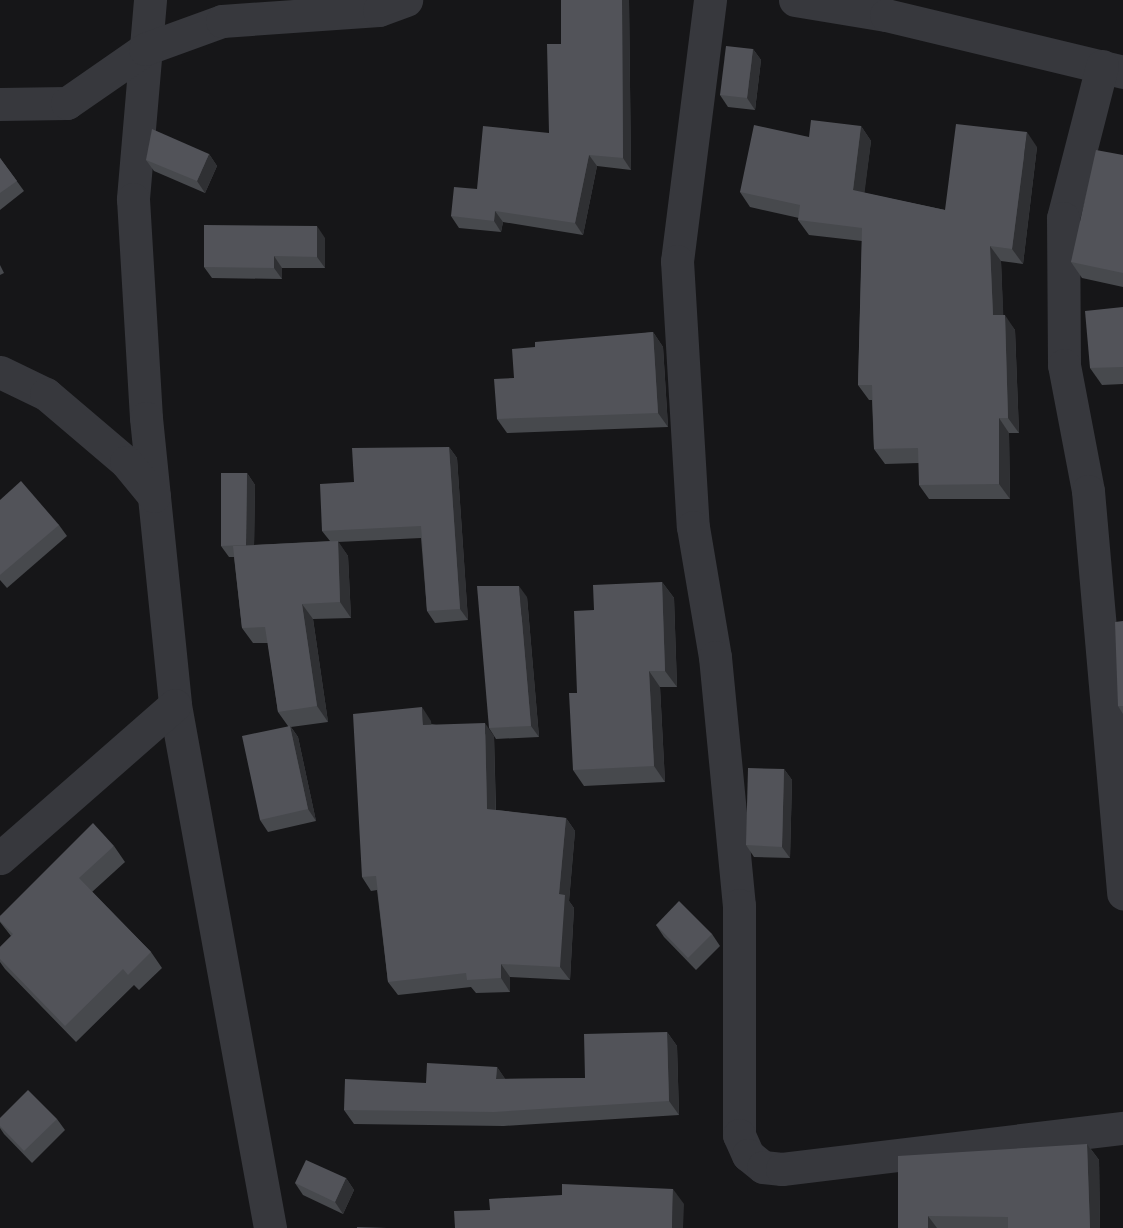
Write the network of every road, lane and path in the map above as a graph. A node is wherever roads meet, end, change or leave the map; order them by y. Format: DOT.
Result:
graph roads {
  1 [pos="150,0"];
  2 [pos="406,0"];
  3 [pos="710,0"];
  4 [pos="795,0"];
  5 [pos="891,7"];
  6 [pos="145,49"];
  7 [pos="1112,69"];
  8 [pos="0,104"];
  9 [pos="0,372"];
  10 [pos="154,495"];
  11 [pos="175,705"];
  12 [pos="0,858"];
  13 [pos="1123,893"];
  14 [pos="1123,1128"];
  15 [pos="270,1228"];
  1 -- 6 [label="street"];
  2 -- 6 [label="street"];
  3 -- 14 [label="street"];
  4 -- 5 [label="street"];
  5 -- 7 [label="street"];
  6 -- 8 [label="street"];
  6 -- 10 [label="street"];
  7 -- 13 [label="street"];
  9 -- 10 [label="street"];
  10 -- 11 [label="street"];
  11 -- 12 [label="street"];
  11 -- 15 [label="street"];
}
